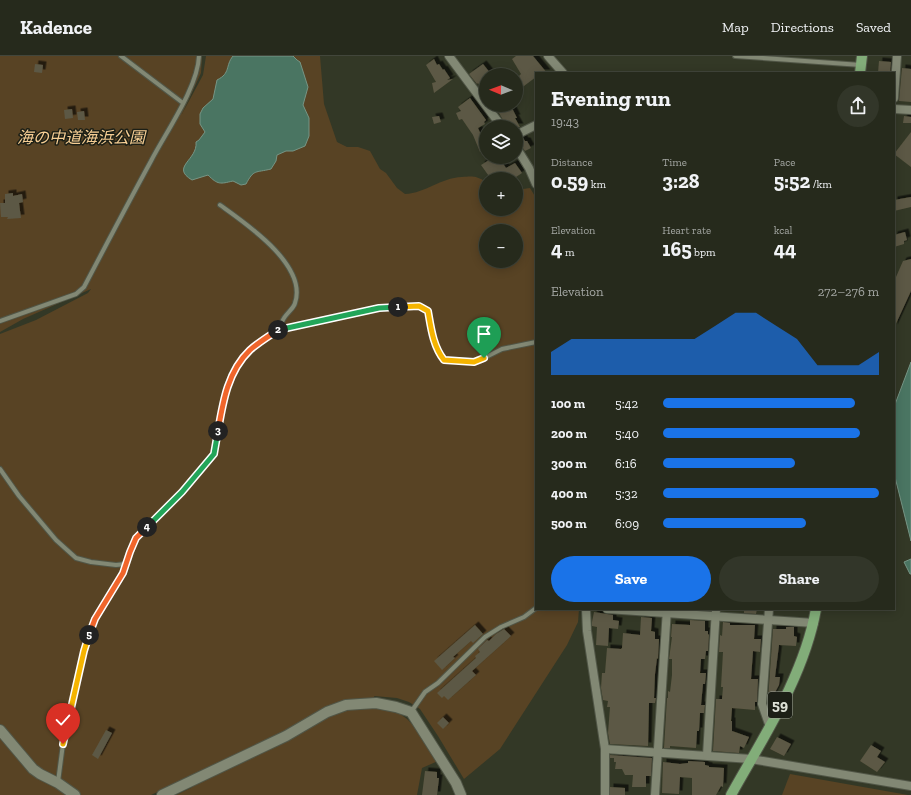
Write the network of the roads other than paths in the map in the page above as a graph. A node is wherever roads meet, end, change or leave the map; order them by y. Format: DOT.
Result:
graph roads {
  1 [pos="121,56"];
  2 [pos="199,56"];
  3 [pos="449,56"];
  4 [pos="548,56"];
  5 [pos="735,56"];
  6 [pos="897,56"];
  7 [pos="861,64"];
  8 [pos="562,72"];
  9 [pos="895,84"];
  10 [pos="183,103"];
  11 [pos="895,109"];
  12 [pos="911,110"];
  13 [pos="497,120"];
  14 [pos="535,126"];
  15 [pos="523,132"];
  16 [pos="523,158"];
  17 [pos="535,182"];
  18 [pos="220,205"];
  19 [pos="0,321"];
  20 [pos="279,329"];
  21 [pos="535,342"];
  22 [pos="0,469"];
  23 [pos="126,564"];
  24 [pos="535,609"];
  25 [pos="586,610"];
  26 [pos="629,610"];
  27 [pos="769,610"];
  28 [pos="816,610"];
  29 [pos="667,611"];
  30 [pos="716,613"];
  31 [pos="769,620"];
  32 [pos="814,623"];
  33 [pos="411,712"];
  34 [pos="770,727"];
  35 [pos="0,730"];
  36 [pos="605,749"];
  37 [pos="658,752"];
  38 [pos="707,755"];
  39 [pos="751,759"];
  40 [pos="58,783"];
  41 [pos="911,786"];
  42 [pos="75,795"];
  43 [pos="162,795"];
  44 [pos="461,795"];
  45 [pos="605,795"];
  46 [pos="655,795"];
  47 [pos="731,795"];
  1 -- 10 [label="lane"];
  2 -- 10 [label="lane"];
  3 -- 13 [label="street"];
  4 -- 8 [label="street"];
  5 -- 7 [label="lane"];
  6 -- 9 [label="street"];
  10 -- 19 [label="lane"];
  11 -- 12 [label="street"];
  14 -- 15 [label="street"];
  16 -- 17 [label="street"];
  18 -- 20 [label="lane"];
  20 -- 21 [label="lane"];
  20 -- 23 [label="lane"];
  22 -- 23 [label="lane"];
  23 -- 40 [label="lane"];
  24 -- 33 [label="lane"];
  25 -- 36 [label="street"];
  26 -- 29 [label="street"];
  27 -- 31 [label="street"];
  28 -- 32 [label="main road, 59"];
  29 -- 30 [label="street"];
  29 -- 37 [label="street"];
  30 -- 31 [label="street"];
  30 -- 38 [label="street"];
  31 -- 32 [label="street"];
  31 -- 34 [label="street"];
  32 -- 34 [label="main road, 59"];
  33 -- 43 [label="street"];
  33 -- 44 [label="street"];
  34 -- 39 [label="main road, 59"];
  35 -- 40 [label="street"];
  36 -- 37 [label="street"];
  36 -- 45 [label="street"];
  37 -- 38 [label="street"];
  37 -- 46 [label="street"];
  38 -- 39 [label="street"];
  39 -- 41 [label="street"];
  39 -- 47 [label="main road, 59"];
  40 -- 42 [label="street"];
}
